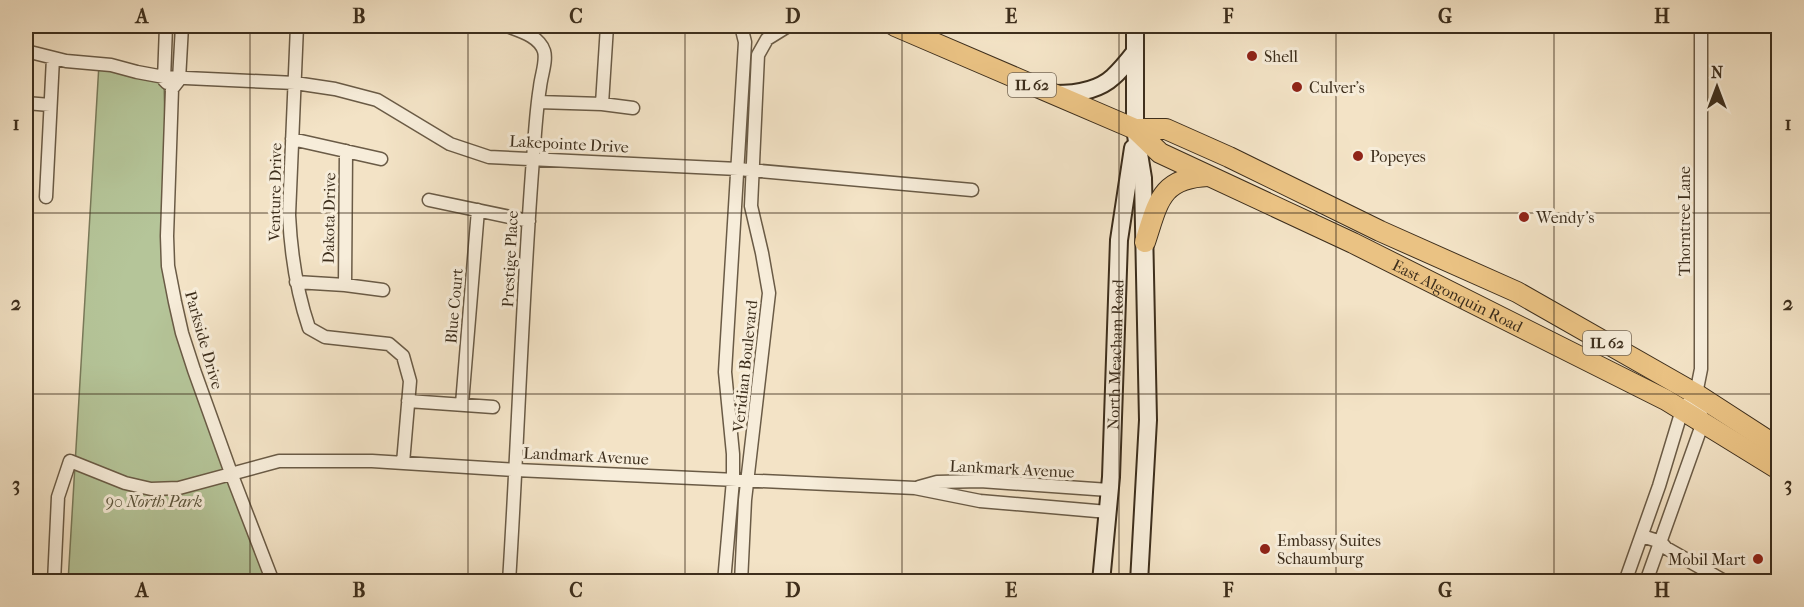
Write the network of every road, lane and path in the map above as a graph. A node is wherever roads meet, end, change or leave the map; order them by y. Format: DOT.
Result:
graph roads {
  1 [pos="166,26"];
  2 [pos="183,26"];
  3 [pos="296,26"];
  4 [pos="507,26"];
  5 [pos="607,26"];
  6 [pos="741,26"];
  7 [pos="788,26"];
  8 [pos="895,26"];
  9 [pos="1135,26"];
  10 [pos="1701,26"];
  11 [pos="26,51"];
  12 [pos="1135,52"];
  13 [pos="53,58"];
  14 [pos="164,77"];
  15 [pos="180,78"];
  16 [pos="295,83"];
  17 [pos="172,90"];
  18 [pos="1054,94"];
  19 [pos="538,102"];
  20 [pos="26,103"];
  21 [pos="602,104"];
  22 [pos="50,105"];
  23 [pos="633,108"];
  24 [pos="1135,129"];
  25 [pos="292,138"];
  26 [pos="346,151"];
  27 [pos="381,159"];
  28 [pos="533,159"];
  29 [pos="738,169"];
  30 [pos="752,170"];
  31 [pos="1209,176"];
  32 [pos="972,190"];
  33 [pos="46,197"];
  34 [pos="429,200"];
  35 [pos="478,210"];
  36 [pos="529,221"];
  37 [pos="1145,242"];
  38 [pos="296,282"];
  39 [pos="345,285"];
  40 [pos="383,290"];
  41 [pos="1696,394"];
  42 [pos="408,401"];
  43 [pos="462,404"];
  44 [pos="493,406"];
  45 [pos="1682,410"];
  46 [pos="1702,422"];
  47 [pos="1779,447"];
  48 [pos="403,463"];
  49 [pos="1779,469"];
  50 [pos="516,470"];
  51 [pos="231,473"];
  52 [pos="733,480"];
  53 [pos="748,480"];
  54 [pos="915,488"];
  55 [pos="1110,490"];
  56 [pos="1108,512"];
  57 [pos="1642,536"];
  58 [pos="1661,542"];
  59 [pos="54,582"];
  60 [pos="273,582"];
  61 [pos="509,582"];
  62 [pos="724,582"];
  63 [pos="741,582"];
  64 [pos="1101,582"];
  65 [pos="1139,582"];
  66 [pos="1625,582"];
  67 [pos="1646,582"];
  68 [pos="1726,582"];
  1 -- 14 [label="street"];
  2 -- 15 [label="street"];
  3 -- 16 [label="street, Venture Drive"];
  4 -- 19 [label="street, Prestige Place"];
  5 -- 21 [label="street"];
  6 -- 29 [label="street, Veridian Boulevard"];
  7 -- 30 [label="street, Veridian Boulevard"];
  8 -- 18 [label="main road, East Algonquin Road / IL 62"];
  9 -- 12 [label="main road, North Meacham Road"];
  10 -- 41 [label="street, Thorntree Lane"];
  11 -- 13 [label="street"];
  12 -- 18 [label="main road"];
  12 -- 24 [label="main road, North Meacham Road"];
  13 -- 14 [label="street"];
  13 -- 22 [label="street"];
  14 -- 15 [label="street, Lakepointe Drive"];
  14 -- 17 [label="street"];
  15 -- 16 [label="street, Lakepointe Drive"];
  15 -- 17 [label="street"];
  16 -- 25 [label="street, Venture Drive"];
  16 -- 28 [label="street, Lakepointe Drive"];
  17 -- 51 [label="street, Parkside Drive"];
  18 -- 24 [label="main road, East Algonquin Road / IL 62"];
  19 -- 21 [label="street"];
  19 -- 28 [label="street, Prestige Place"];
  20 -- 22 [label="street"];
  21 -- 23 [label="street"];
  22 -- 33 [label="street"];
  24 -- 31 [label="main road, East Algonquin Road / IL 62"];
  24 -- 37 [label="main road, North Meacham Road"];
  24 -- 41 [label="main road, East Algonquin Road / IL 62"];
  24 -- 55 [label="main road, North Meacham Road"];
  25 -- 26 [label="street, Dakota Drive"];
  25 -- 38 [label="street, Venture Drive"];
  26 -- 27 [label="street, Dakota Drive"];
  26 -- 39 [label="street, Dakota Drive"];
  28 -- 29 [label="street, Lakepointe Drive"];
  28 -- 36 [label="street, Prestige Place"];
  29 -- 30 [label="street, Lakepointe Drive"];
  29 -- 52 [label="street, Veridian Boulevard"];
  30 -- 32 [label="street, Lakepointe Drive"];
  30 -- 53 [label="street, Veridian Boulevard"];
  31 -- 37 [label="main road"];
  31 -- 45 [label="main road, East Algonquin Road / IL 62"];
  34 -- 35 [label="street"];
  35 -- 36 [label="street"];
  35 -- 43 [label="street, Blue Court"];
  36 -- 50 [label="street, Prestige Place"];
  37 -- 65 [label="main road, North Meacham Road"];
  38 -- 39 [label="street, Dakota Drive"];
  38 -- 42 [label="street, Venture Drive"];
  39 -- 40 [label="street, Dakota Drive"];
  41 -- 45 [label="street"];
  41 -- 46 [label="street"];
  41 -- 47 [label="main road, East Algonquin Road / IL 62"];
  42 -- 43 [label="street"];
  42 -- 48 [label="street, Venture Drive"];
  43 -- 44 [label="street"];
  45 -- 46 [label="main road, East Algonquin Road / IL 62"];
  45 -- 57 [label="street"];
  46 -- 49 [label="main road, East Algonquin Road / IL 62"];
  46 -- 58 [label="street"];
  48 -- 50 [label="street, Landmark Avenue"];
  48 -- 51 [label="street, Landmark Avenue"];
  50 -- 52 [label="street, Landmark Avenue"];
  50 -- 61 [label="street, Prestige Place"];
  51 -- 59 [label="street, Landmark Avenue"];
  51 -- 60 [label="street, Parkside Drive"];
  52 -- 53 [label="street, Landmark Avenue"];
  52 -- 62 [label="street, Veridian Boulevard"];
  53 -- 54 [label="street, Landmark Avenue"];
  53 -- 63 [label="street, Veridian Boulevard"];
  54 -- 55 [label="street, Lankmark Avenue"];
  54 -- 56 [label="street, Landmark Avenue"];
  55 -- 56 [label="main road, North Meacham Road"];
  56 -- 64 [label="main road, North Meacham Road"];
  57 -- 58 [label="street"];
  57 -- 66 [label="street"];
  58 -- 67 [label="street"];
  58 -- 68 [label="street"];
}
